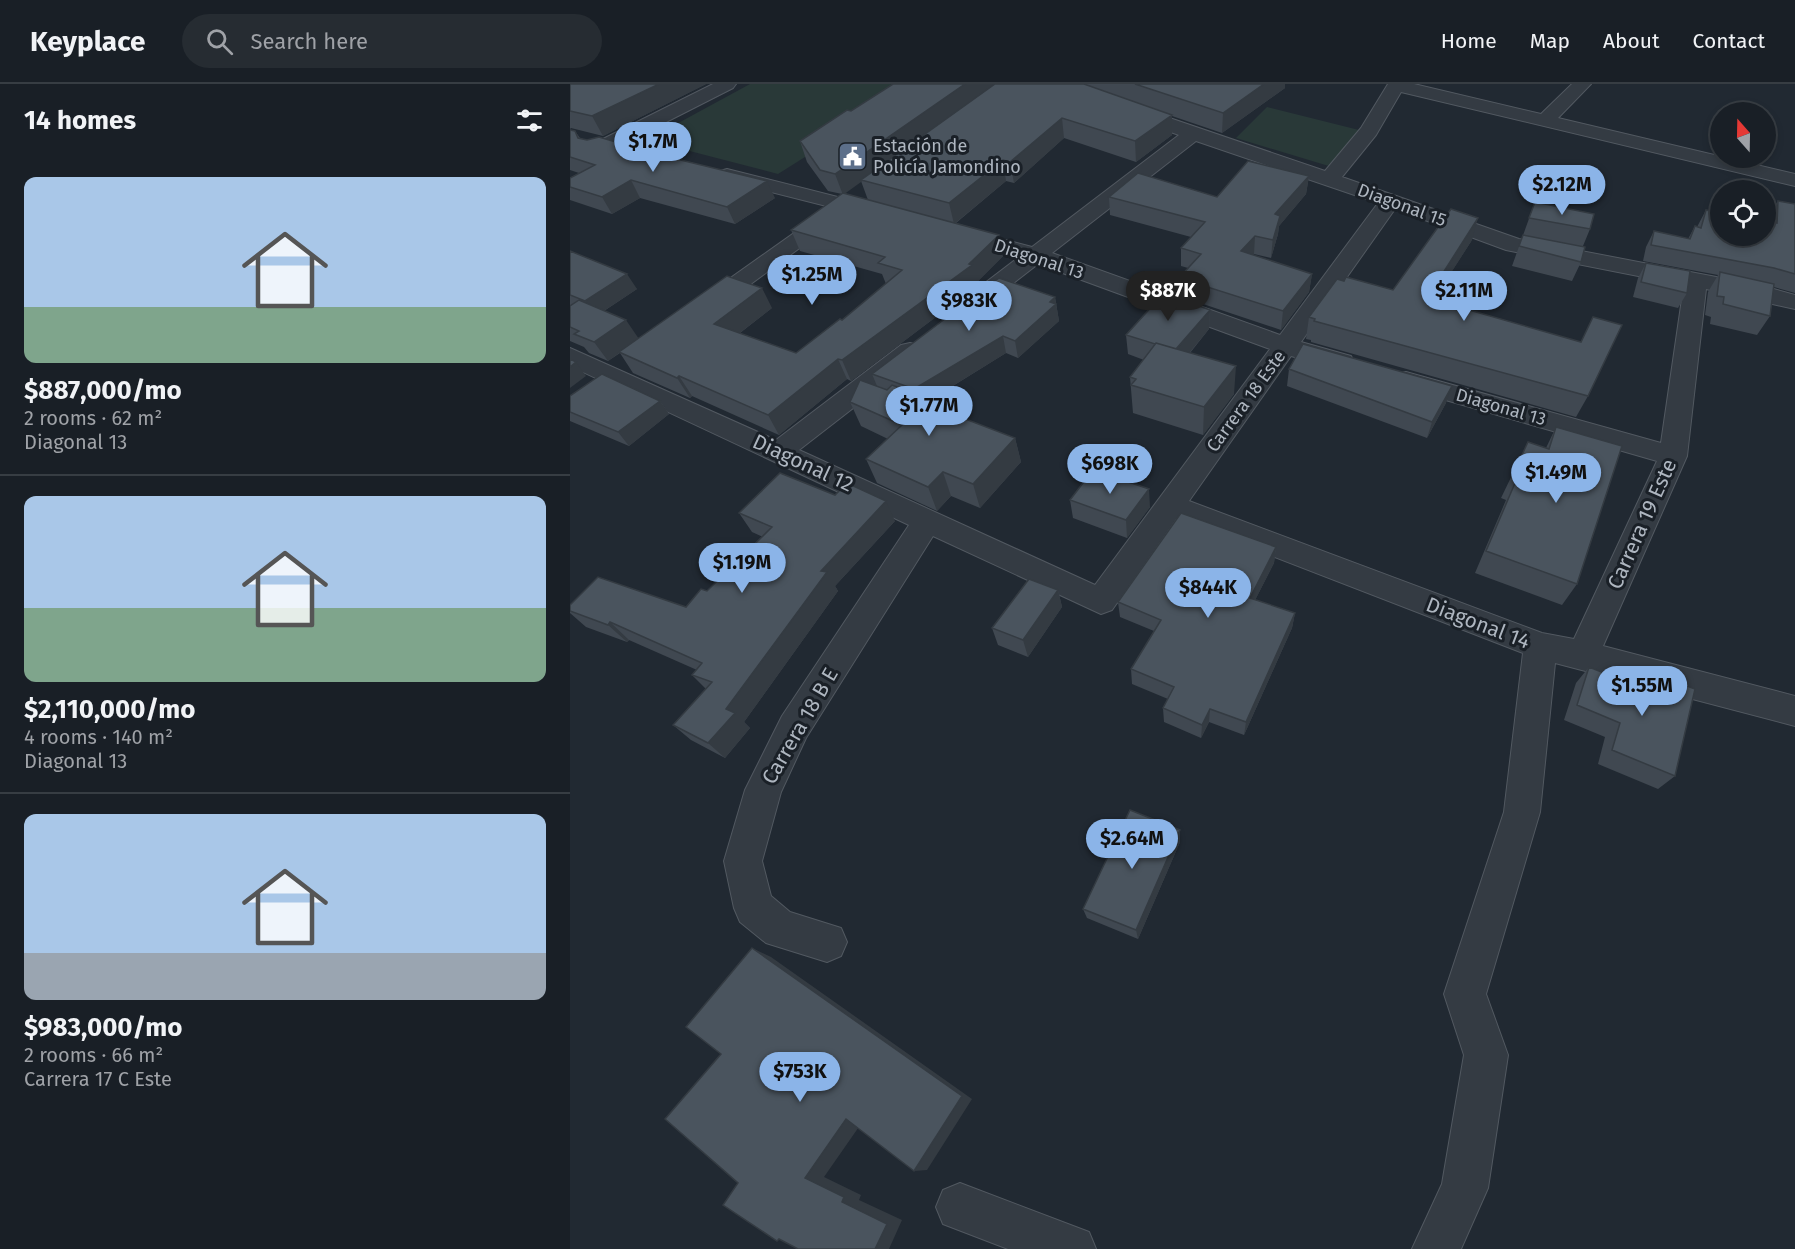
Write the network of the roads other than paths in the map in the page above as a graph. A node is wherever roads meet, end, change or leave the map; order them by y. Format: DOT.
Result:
graph roads {
  1 [pos="727,84"];
  2 [pos="1053,84"];
  3 [pos="1582,84"];
  4 [pos="1544,121"];
  5 [pos="1192,134"];
  6 [pos="570,136"];
  7 [pos="606,145"];
  8 [pos="640,154"];
  9 [pos="570,160"];
  10 [pos="709,171"];
  11 [pos="1329,179"];
  12 [pos="1795,180"];
  13 [pos="856,197"];
  14 [pos="1390,201"];
  15 [pos="891,216"];
  16 [pos="935,228"];
  17 [pos="1035,255"];
  18 [pos="1696,280"];
  19 [pos="1795,302"];
  20 [pos="686,320"];
  21 [pos="950,320"];
  22 [pos="932,334"];
  23 [pos="1286,346"];
  24 [pos="570,356"];
  25 [pos="1365,369"];
  26 [pos="1388,375"];
  27 [pos="779,452"];
  28 [pos="1673,456"];
  29 [pos="1171,505"];
  30 [pos="928,520"];
  31 [pos="1101,601"];
  32 [pos="1540,646"];
  33 [pos="1583,655"];
  34 [pos="1795,711"];
  35 [pos="827,942"];
  36 [pos="960,1207"];
  37 [pos="1072,1249"];
  38 [pos="1436,1249"];
  1 -- 7 [label="street"];
  2 -- 5 [label="street, Diagonal 15"];
  3 -- 4 [label="street"];
  4 -- 11 [label="street"];
  4 -- 12 [label="street"];
  5 -- 11 [label="street, Diagonal 15"];
  5 -- 17 [label="street"];
  6 -- 7 [label="street"];
  7 -- 8 [label="street"];
  7 -- 9 [label="street"];
  10 -- 13 [label="street"];
  11 -- 14 [label="street, Diagonal 15"];
  13 -- 15 [label="street"];
  13 -- 20 [label="street"];
  14 -- 18 [label="street, Diagonal 15"];
  14 -- 23 [label="street, Carrera 18 Este"];
  16 -- 17 [label="street, Diagonal 13"];
  17 -- 21 [label="street"];
  17 -- 23 [label="street, Diagonal 13"];
  18 -- 19 [label="street, Diagonal 15"];
  18 -- 28 [label="street, Carrera 19 Este"];
  22 -- 27 [label="street"];
  23 -- 25 [label="street, Diagonal 13"];
  23 -- 29 [label="street, Carrera 18 Este"];
  24 -- 27 [label="street, Diagonal 12"];
  26 -- 28 [label="street, Diagonal 13"];
  27 -- 30 [label="street, Diagonal 12"];
  28 -- 33 [label="street, Carrera 19 Este"];
  29 -- 31 [label="street, Carrera 18 Este"];
  29 -- 32 [label="street, Diagonal 14"];
  30 -- 31 [label="street, Diagonal 12"];
  30 -- 35 [label="street, Carrera 18 B E"];
  32 -- 33 [label="street, Diagonal 14"];
  32 -- 38 [label="street"];
  33 -- 34 [label="street, Diagonal 14"];
  36 -- 37 [label="street"];
}
